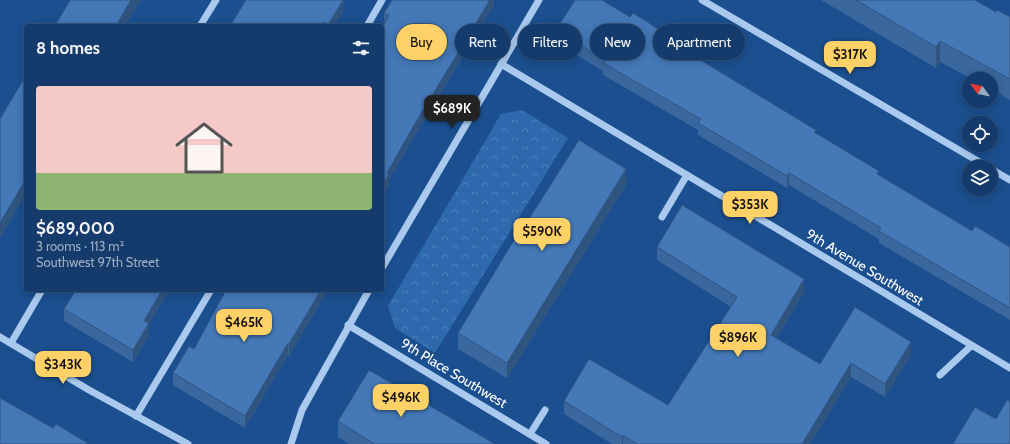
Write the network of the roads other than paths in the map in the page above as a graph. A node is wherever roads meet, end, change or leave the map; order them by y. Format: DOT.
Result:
graph roads {
  1 [pos="216,0"];
  2 [pos="382,0"];
  3 [pos="539,0"];
  4 [pos="702,0"];
  5 [pos="201,24"];
  6 [pos="368,24"];
  7 [pos="501,64"];
  8 [pos="976,160"];
  9 [pos="998,172"];
  10 [pos="687,175"];
  11 [pos="1010,180"];
  12 [pos="662,217"];
  13 [pos="384,265"];
  14 [pos="41,292"];
  15 [pos="210,292"];
  16 [pos="368,292"];
  17 [pos="348,326"];
  18 [pos="0,337"];
  19 [pos="11,343"];
  20 [pos="971,346"];
  21 [pos="1010,368"];
  22 [pos="940,376"];
  23 [pos="545,410"];
  24 [pos="136,416"];
  25 [pos="530,434"];
  26 [pos="188,444"];
  27 [pos="291,444"];
  28 [pos="546,444"];
  1 -- 5 [label="street"];
  2 -- 6 [label="street"];
  3 -- 7 [label="street"];
  4 -- 8 [label="street"];
  7 -- 10 [label="street, 9th Avenue Southwest"];
  7 -- 13 [label="street"];
  9 -- 11 [label="street"];
  10 -- 12 [label="street"];
  10 -- 20 [label="street, 9th Avenue Southwest"];
  14 -- 19 [label="street"];
  15 -- 24 [label="street"];
  16 -- 17 [label="street"];
  17 -- 25 [label="street, 9th Place Southwest"];
  17 -- 27 [label="street"];
  18 -- 19 [label="street"];
  19 -- 24 [label="street"];
  20 -- 21 [label="street, 9th Avenue Southwest"];
  20 -- 22 [label="street"];
  23 -- 25 [label="street"];
  24 -- 26 [label="street"];
  25 -- 28 [label="street, 9th Place Southwest"];
}
